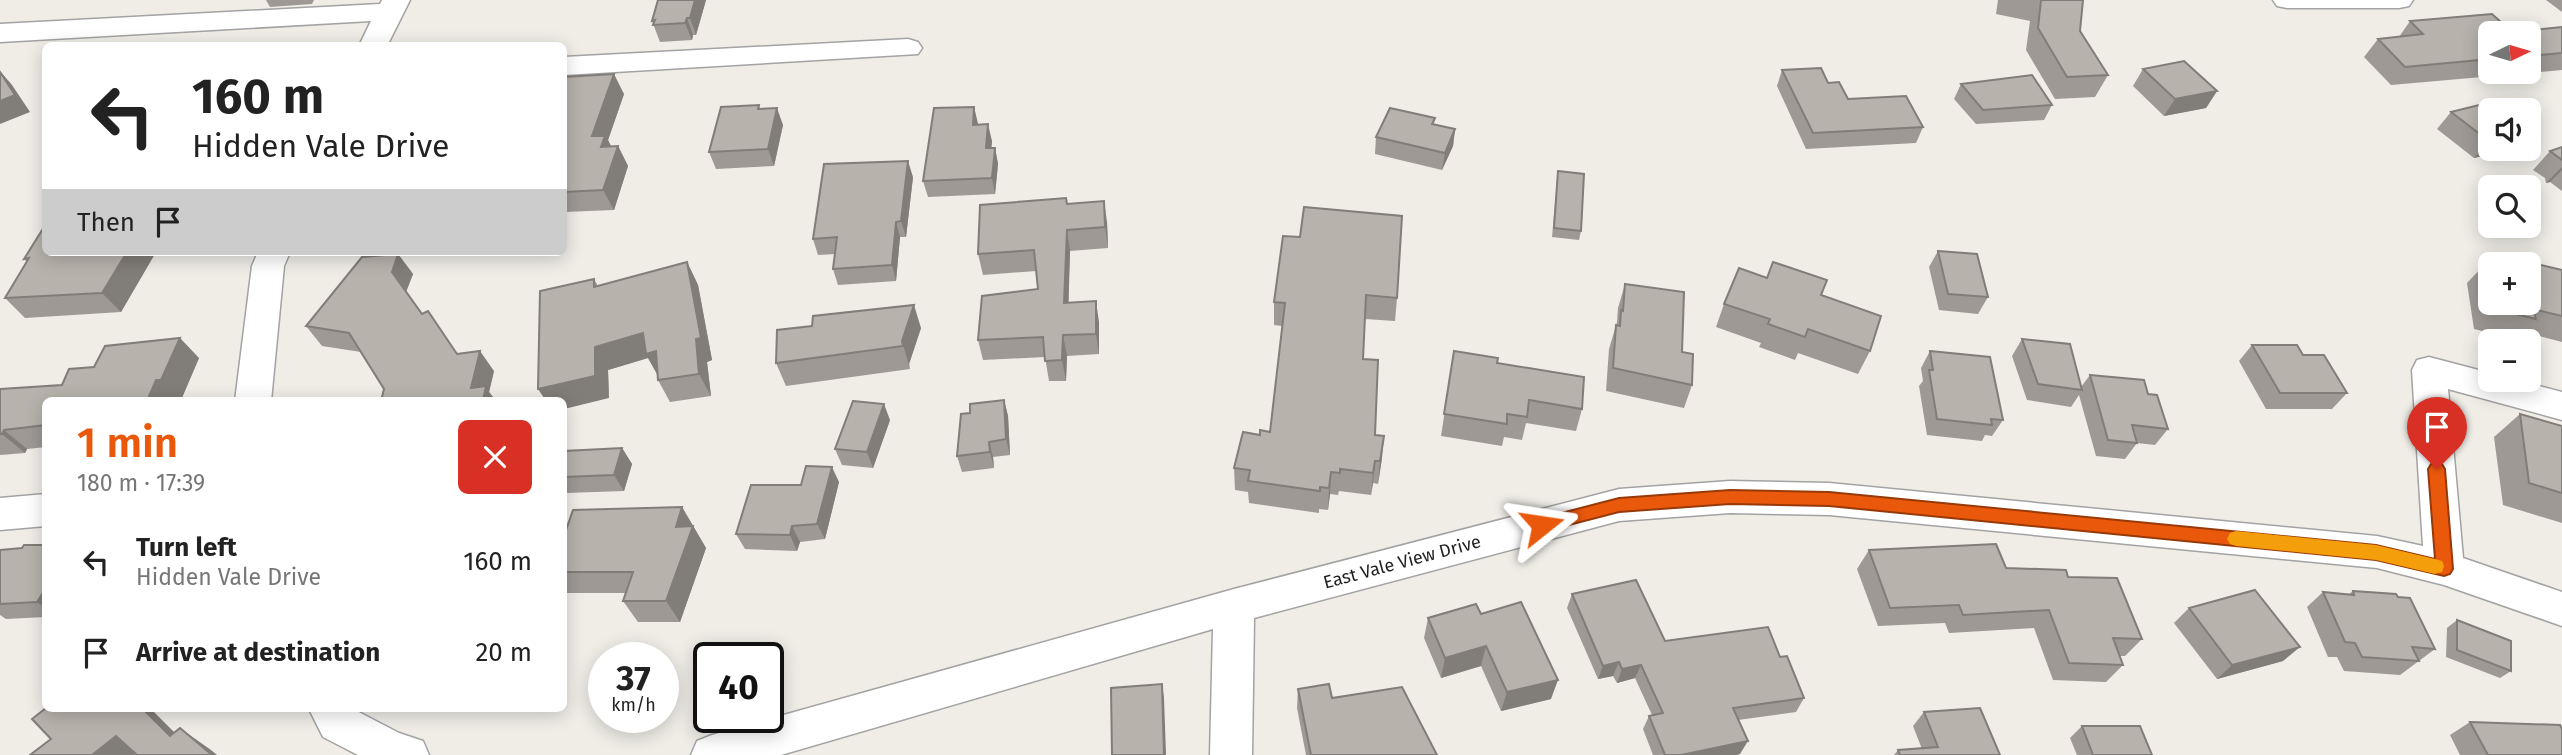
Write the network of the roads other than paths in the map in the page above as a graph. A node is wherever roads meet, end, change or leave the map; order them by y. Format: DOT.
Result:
graph roads {
  1 [pos="2287,0"];
  2 [pos="2399,0"];
  3 [pos="393,6"];
  4 [pos="0,33"];
  5 [pos="375,42"];
  6 [pos="908,48"];
  7 [pos="567,66"];
  8 [pos="272,256"];
  9 [pos="253,397"];
  10 [pos="2562,406"];
  11 [pos="42,510"];
  12 [pos="0,514"];
  13 [pos="2444,569"];
  14 [pos="1234,606"];
  15 [pos="2562,609"];
  16 [pos="332,712"];
  17 [pos="396,753"];
  18 [pos="712,755"];
  19 [pos="1231,755"];
  1 -- 2 [label="street"];
  3 -- 4 [label="street"];
  3 -- 5 [label="street"];
  6 -- 7 [label="street"];
  8 -- 9 [label="street"];
  10 -- 13 [label="street"];
  11 -- 12 [label="street"];
  13 -- 14 [label="street, East Vale View Drive"];
  13 -- 15 [label="street, East Vale View Drive"];
  14 -- 18 [label="street, East Vale View Drive"];
  14 -- 19 [label="street"];
  16 -- 17 [label="street"];
}
